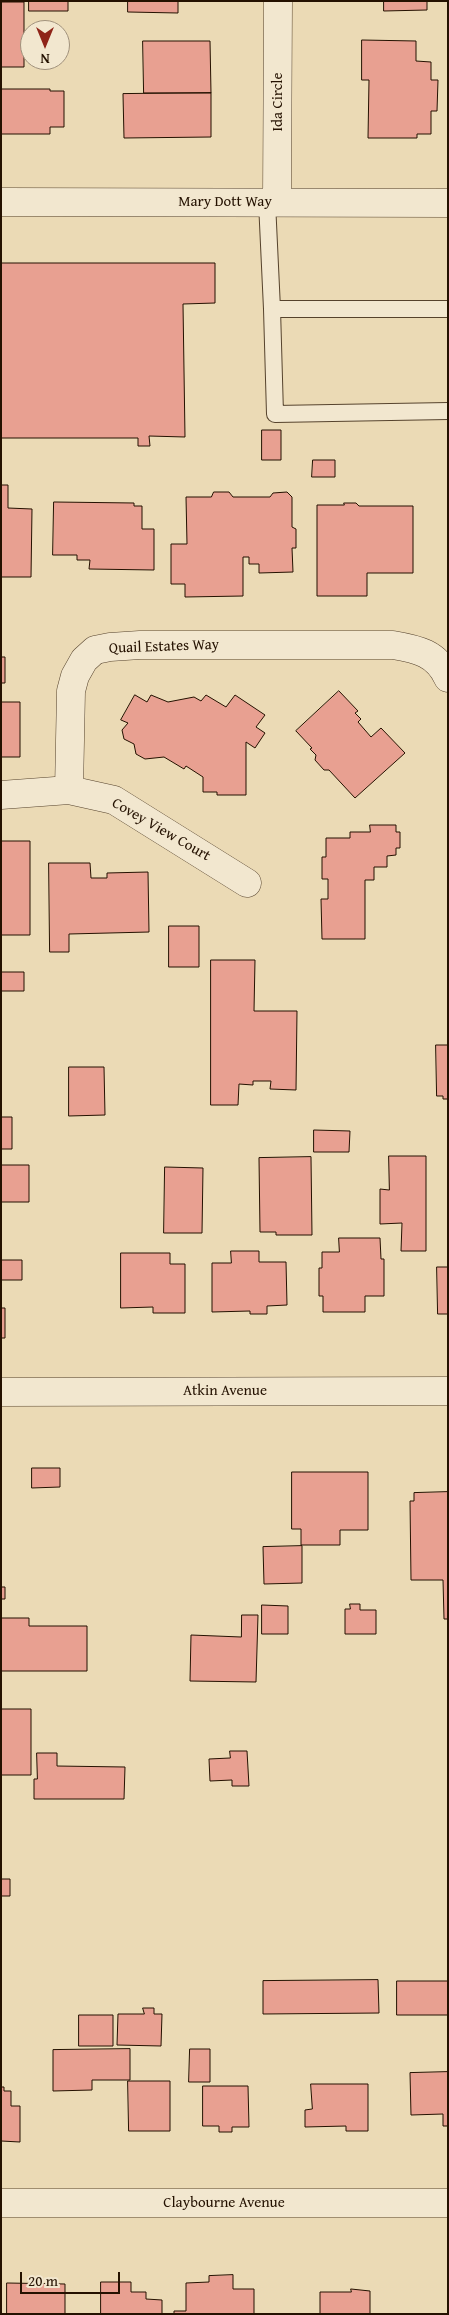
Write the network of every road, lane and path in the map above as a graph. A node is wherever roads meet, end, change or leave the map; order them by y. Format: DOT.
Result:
graph roads {
  1 [pos="278,1"];
  2 [pos="1,202"];
  3 [pos="272,202"];
  4 [pos="448,203"];
  5 [pos="272,309"];
  6 [pos="448,309"];
  7 [pos="448,411"];
  8 [pos="445,672"];
  9 [pos="69,790"];
  10 [pos="1,795"];
  11 [pos="247,883"];
  12 [pos="448,1391"];
  13 [pos="1,1392"];
  14 [pos="1,2203"];
  15 [pos="448,2203"];
  1 -- 3 [label="street, Ida Circle"];
  2 -- 3 [label="street, Mary Dott Way"];
  3 -- 4 [label="street, Mary Dott Way"];
  3 -- 5 [label="lane"];
  5 -- 6 [label="lane"];
  5 -- 7 [label="lane"];
  8 -- 9 [label="street, Quail Estates Way"];
  9 -- 10 [label="street"];
  9 -- 11 [label="street, Covey View Court"];
  12 -- 13 [label="street, Atkin Avenue"];
  14 -- 15 [label="street, Claybourne Avenue"];
}
